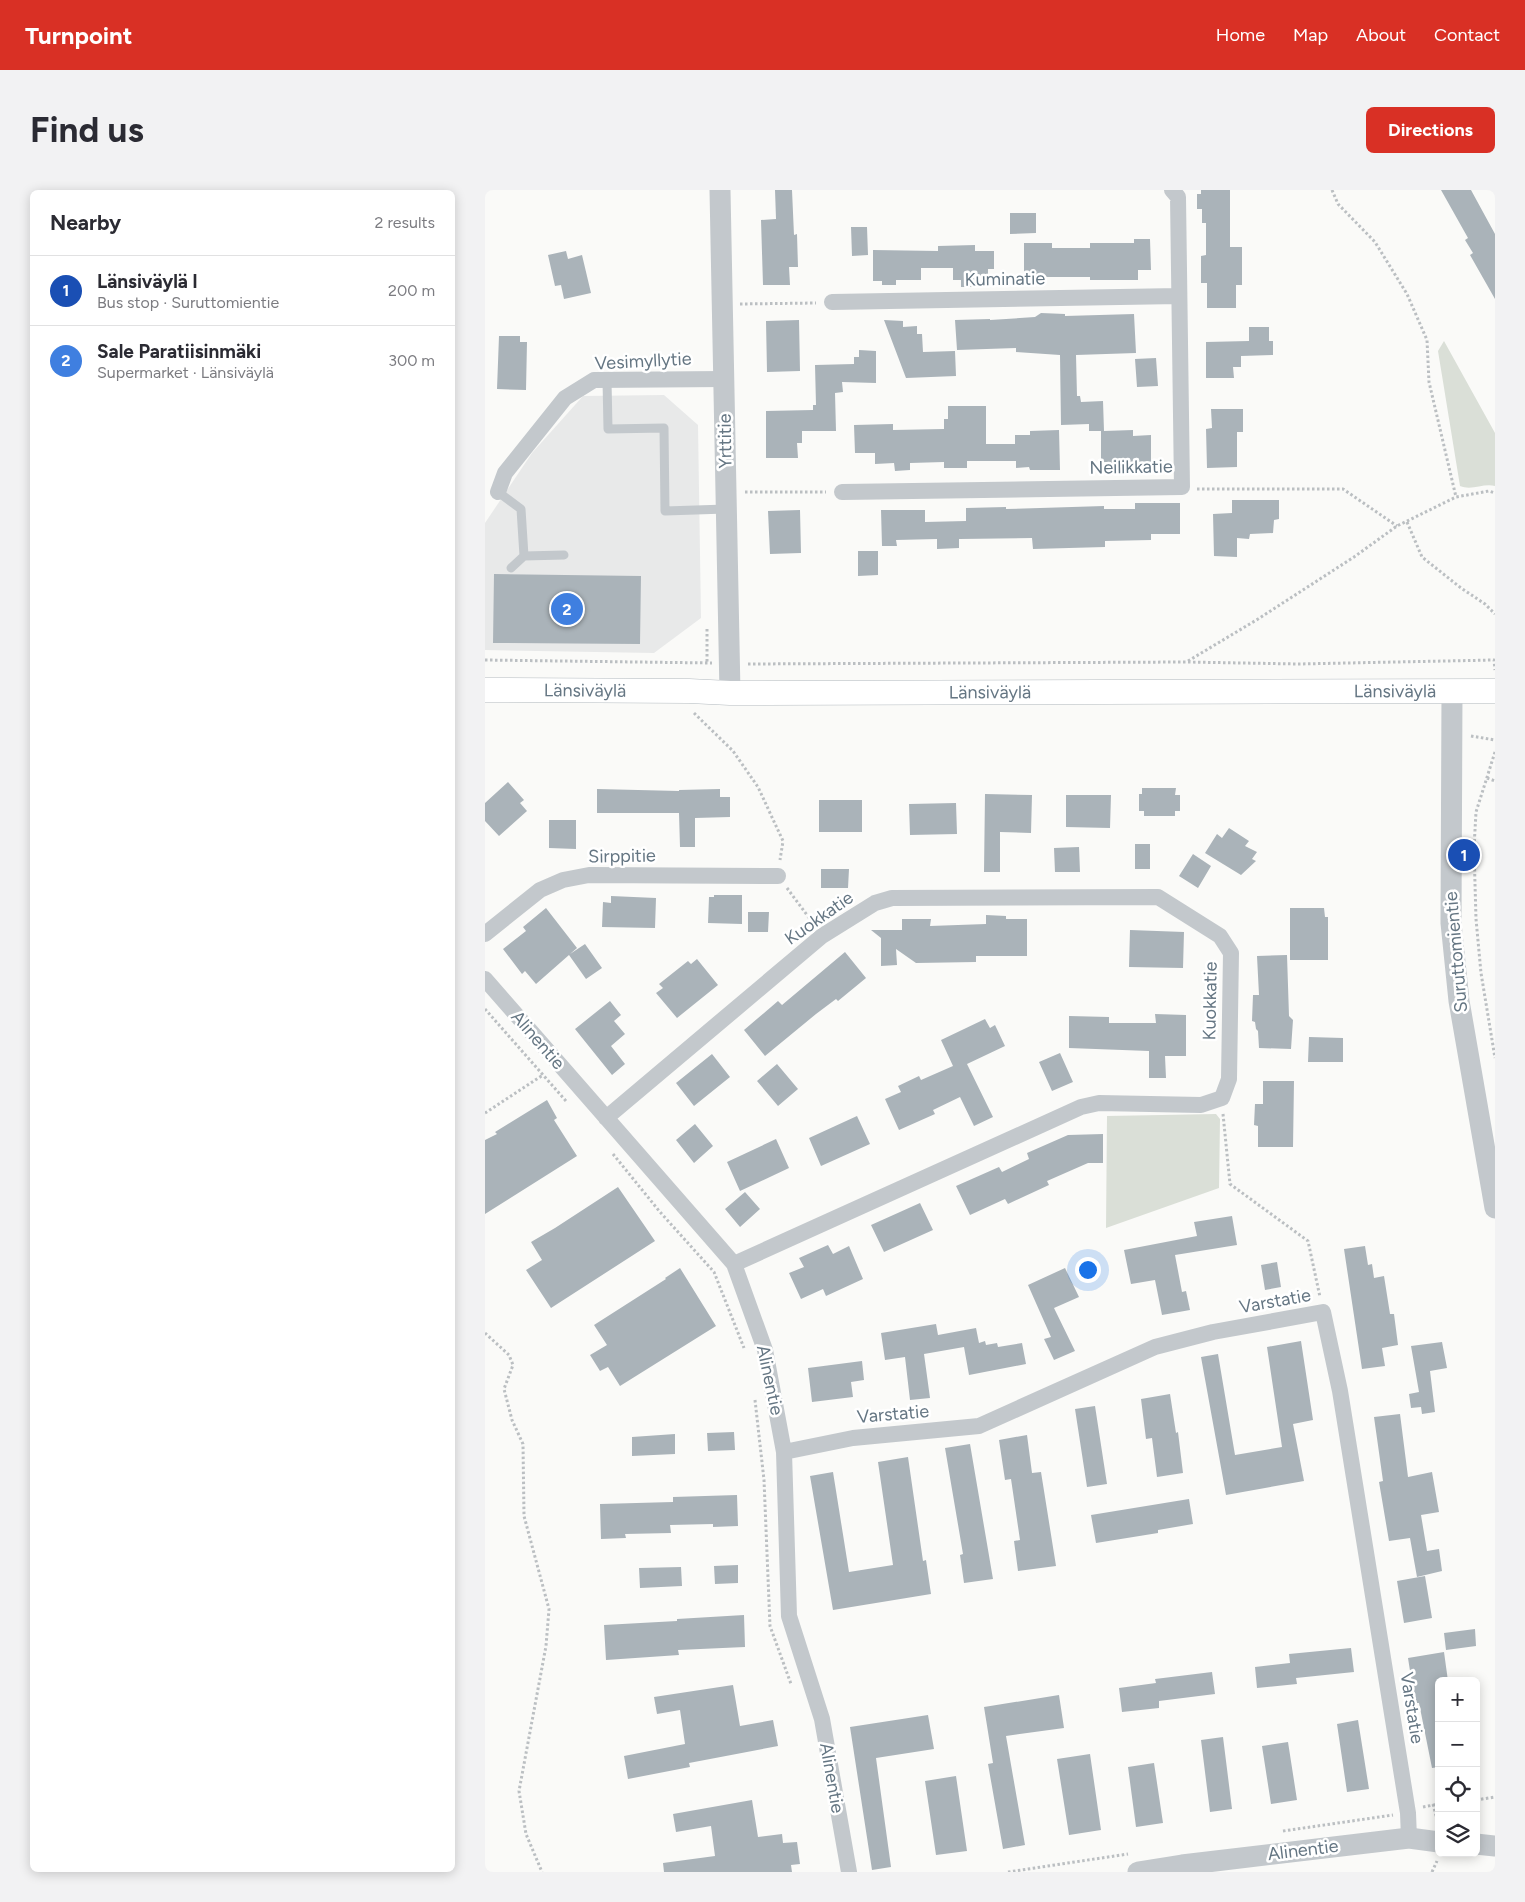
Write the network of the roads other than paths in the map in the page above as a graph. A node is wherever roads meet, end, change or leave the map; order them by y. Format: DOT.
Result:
graph roads {
  1 [pos="720,190"];
  2 [pos="1172,190"];
  3 [pos="1179,296"];
  4 [pos="832,302"];
  5 [pos="724,379"];
  6 [pos="607,380"];
  7 [pos="498,492"];
  8 [pos="842,492"];
  9 [pos="725,501"];
  10 [pos="564,555"];
  11 [pos="523,556"];
  12 [pos="511,568"];
  13 [pos="485,690"];
  14 [pos="1452,692"];
  15 [pos="1495,692"];
  16 [pos="730,693"];
  17 [pos="778,876"];
  18 [pos="485,934"];
  19 [pos="485,979"];
  20 [pos="606,1118"];
  21 [pos="1495,1208"];
  22 [pos="734,1264"];
  23 [pos="784,1452"];
  24 [pos="1409,1838"];
  25 [pos="1435,1841"];
  26 [pos="1480,1844"];
  27 [pos="1495,1846"];
  28 [pos="1183,1868"];
  29 [pos="849,1872"];
  30 [pos="1138,1872"];
  1 -- 5 [label="street, Yrttitie"];
  2 -- 3 [label="street, Neilikkatie"];
  3 -- 4 [label="street, Kuminatie"];
  3 -- 8 [label="street, Neilikkatie"];
  5 -- 6 [label="street, Vesimyllytie"];
  5 -- 9 [label="street, Yrttitie"];
  6 -- 7 [label="street, Vesimyllytie"];
  6 -- 9 [label="lane"];
  7 -- 11 [label="lane"];
  9 -- 16 [label="street, Yrttitie"];
  10 -- 11 [label="lane"];
  11 -- 12 [label="lane"];
  13 -- 16 [label="main road, Länsiväylä"];
  14 -- 15 [label="main road, Länsiväylä"];
  14 -- 16 [label="main road, Länsiväylä"];
  14 -- 21 [label="street, Suruttomientie"];
  17 -- 18 [label="street, Sirppitie"];
  19 -- 20 [label="street, Alinentie"];
  20 -- 22 [label="street, Alinentie"];
  20 -- 22 [label="street, Kuokkatie"];
  22 -- 23 [label="street, Alinentie"];
  23 -- 24 [label="street, Varstatie"];
  23 -- 29 [label="street, Alinentie"];
  24 -- 25 [label="street, Alinentie"];
  24 -- 28 [label="street, Alinentie"];
  26 -- 27 [label="street"];
  28 -- 30 [label="street, Alinentie"];
}
